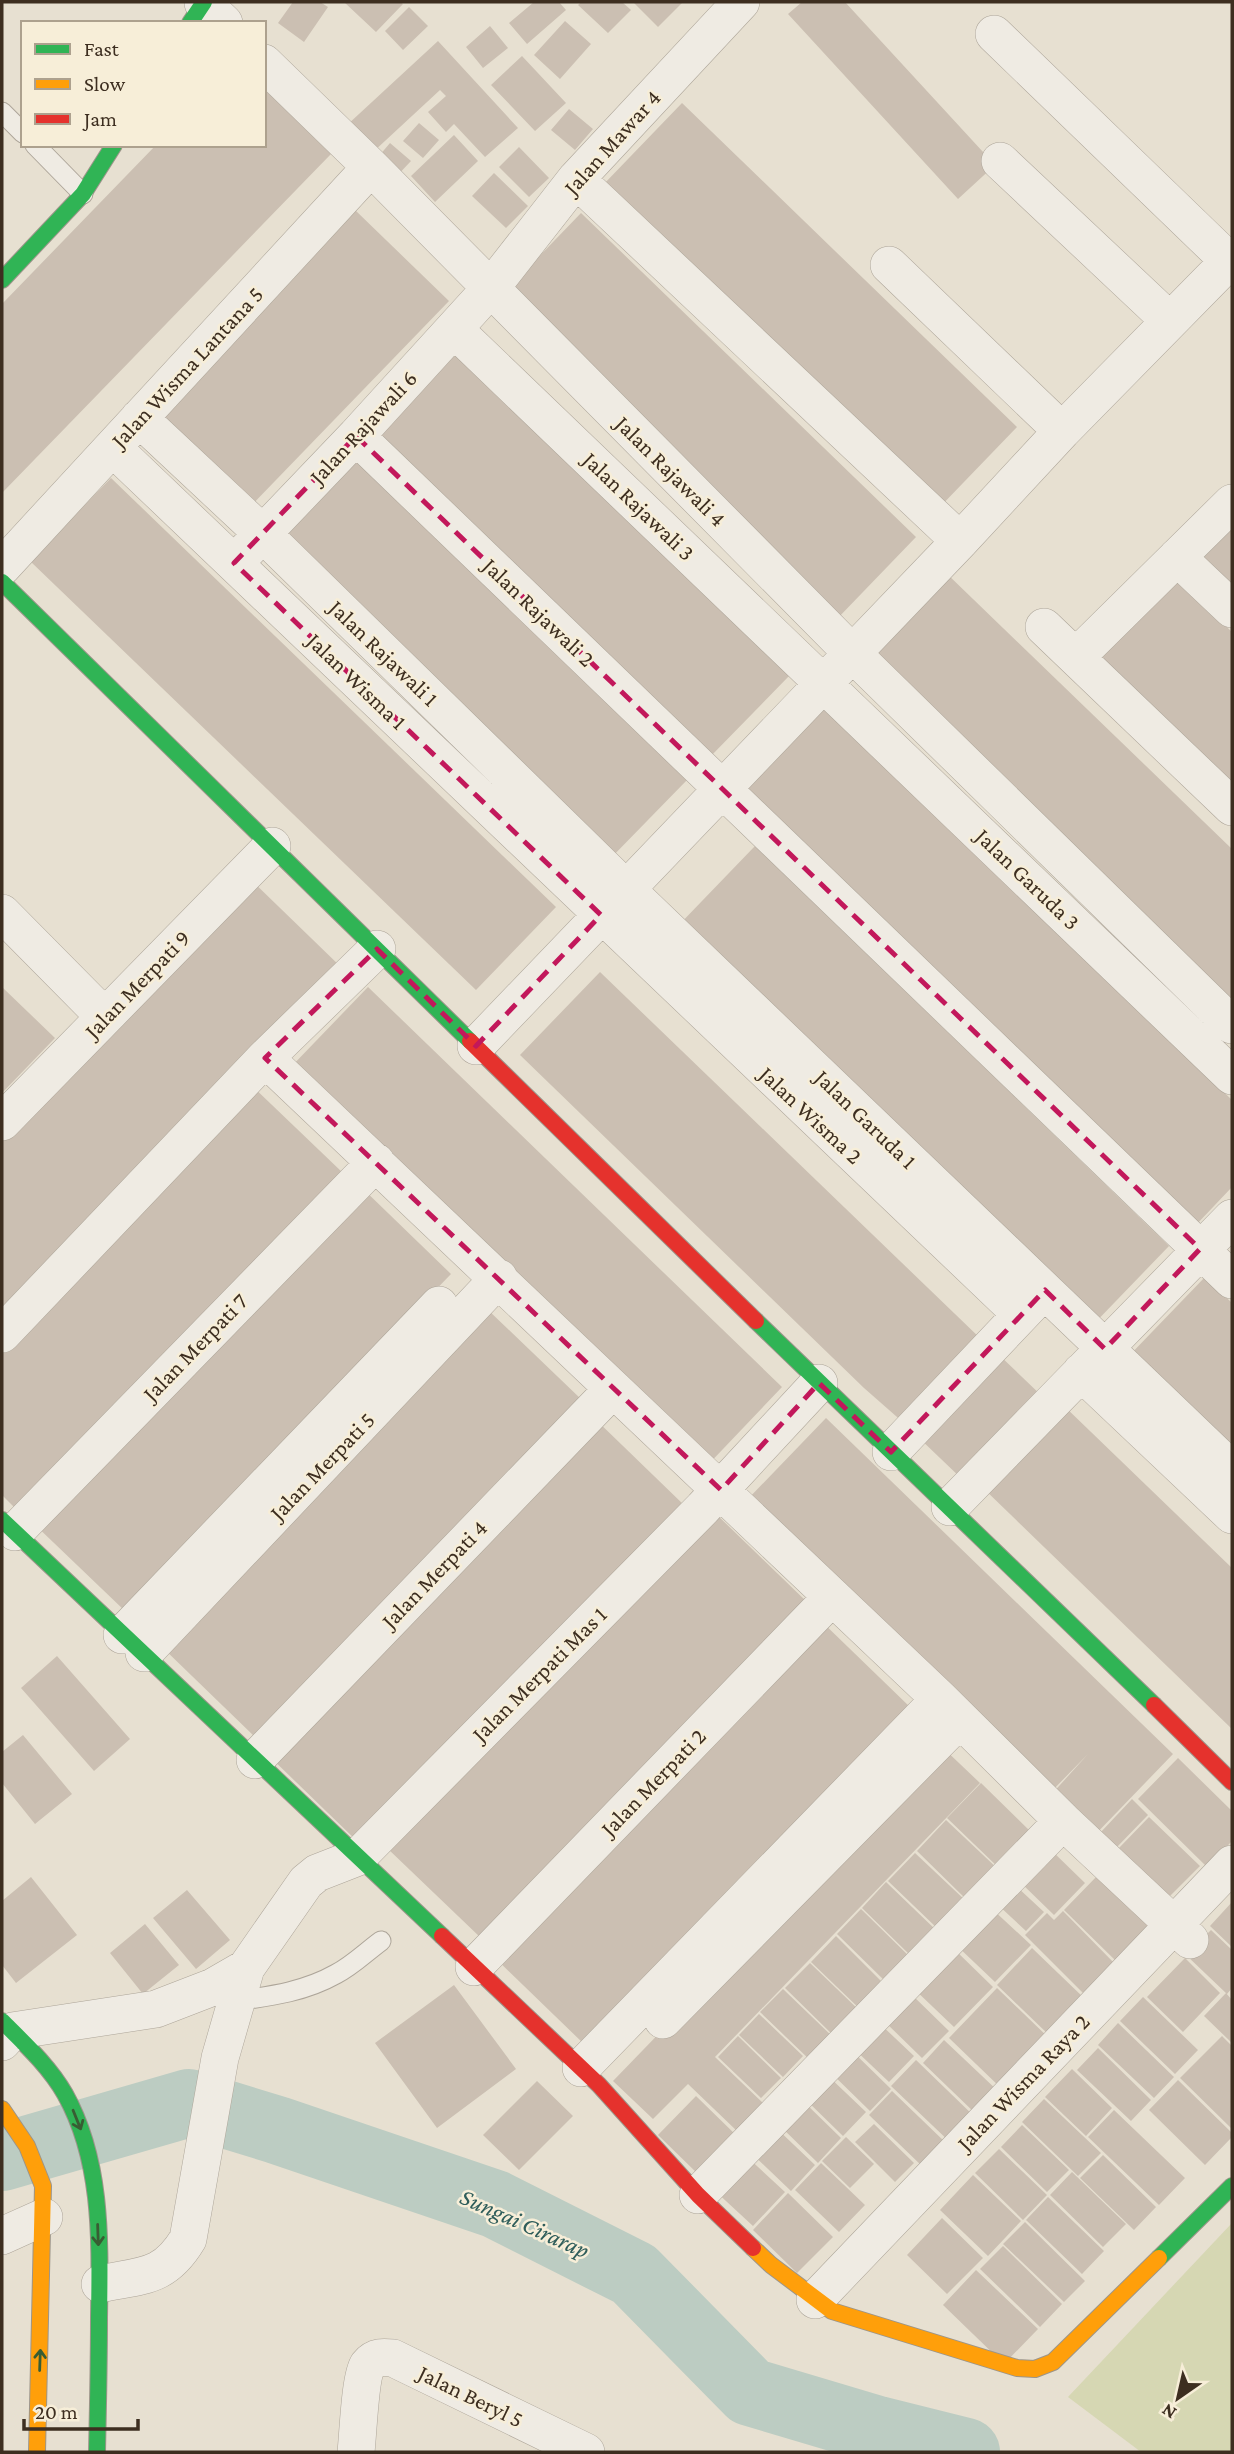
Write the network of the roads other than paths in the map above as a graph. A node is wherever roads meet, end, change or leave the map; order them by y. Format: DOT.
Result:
graph roads {
  1 [pos="203,2"];
  2 [pos="741,2"];
  3 [pos="191,21"];
  4 [pos="222,21"];
  5 [pos="994,34"];
  6 [pos="266,64"];
  7 [pos="2,112"];
  8 [pos="21,131"];
  9 [pos="37,147"];
  10 [pos="113,147"];
  11 [pos="1000,161"];
  12 [pos="371,167"];
  13 [pos="576,179"];
  14 [pos="83,194"];
  15 [pos="1231,260"];
  16 [pos="889,265"];
  17 [pos="2,280"];
  18 [pos="490,289"];
  19 [pos="1170,321"];
  20 [pos="454,329"];
  21 [pos="139,418"];
  22 [pos="1062,431"];
  23 [pos="356,436"];
  24 [pos="113,447"];
  25 [pos="1232,503"];
  26 [pos="263,534"];
  27 [pos="960,541"];
  28 [pos="1177,556"];
  29 [pos="234,563"];
  30 [pos="2,567"];
  31 [pos="2,582"];
  32 [pos="1232,609"];
  33 [pos="1044,627"];
  34 [pos="852,653"];
  35 [pos="1076,657"];
  36 [pos="824,683"];
  37 [pos="722,788"];
  38 [pos="1232,807"];
  39 [pos="272,846"];
  40 [pos="627,890"];
  41 [pos="2,913"];
  42 [pos="601,915"];
  43 [pos="377,948"];
  44 [pos="95,1007"];
  45 [pos="1232,1025"];
  46 [pos="476,1046"];
  47 [pos="265,1058"];
  48 [pos="1232,1076"];
  49 [pos="2,1122"];
  50 [pos="376,1162"];
  51 [pos="1232,1218"];
  52 [pos="1200,1249"];
  53 [pos="490,1270"];
  54 [pos="1232,1280"];
  55 [pos="1033,1302"];
  56 [pos="2,1334"];
  57 [pos="1093,1360"];
  58 [pos="819,1383"];
  59 [pos="613,1388"];
  60 [pos="891,1452"];
  61 [pos="1232,1470"];
  62 [pos="721,1490"];
  63 [pos="950,1507"];
  64 [pos="1232,1515"];
  65 [pos="8,1526"];
  66 [pos="832,1597"];
  67 [pos="133,1644"];
  68 [pos="950,1709"];
  69 [pos="255,1760"];
  70 [pos="1232,1782"];
  71 [pos="1063,1821"];
  72 [pos="358,1857"];
  73 [pos="1232,1864"];
  74 [pos="1232,1896"];
  75 [pos="1182,1932"];
  76 [pos="381,1941"];
  77 [pos="474,1967"];
  78 [pos="241,1984"];
  79 [pos="5,2031"];
  80 [pos="590,2076"];
  81 [pos="6,2114"];
  82 [pos="1232,2186"];
  83 [pos="698,2195"];
  84 [pos="43,2202"];
  85 [pos="2,2236"];
  86 [pos="100,2284"];
  87 [pos="824,2306"];
  88 [pos="37,2452"];
  89 [pos="97,2452"];
  90 [pos="356,2452"];
  91 [pos="586,2452"];
  1 -- 3 [label="street"];
  1 -- 4 [label="street"];
  2 -- 13 [label="street, Jalan Mawar 4"];
  5 -- 15 [label="street"];
  6 -- 12 [label="street, Jalan Rajawali 4"];
  7 -- 8 [label="lane"];
  9 -- 14 [label="lane"];
  10 -- 14 [label="street"];
  11 -- 19 [label="street"];
  12 -- 18 [label="street, Jalan Rajawali 4"];
  12 -- 21 [label="street, Jalan Wisma Lantana 5"];
  13 -- 18 [label="street, Jalan Mawar 4"];
  13 -- 27 [label="street"];
  14 -- 17 [label="street"];
  15 -- 19 [label="street"];
  16 -- 22 [label="street"];
  18 -- 20 [label="street, Jalan Rajawali 6"];
  18 -- 34 [label="street, Jalan Rajawali 4"];
  19 -- 22 [label="street"];
  20 -- 23 [label="street, Jalan Rajawali 6"];
  20 -- 36 [label="street, Jalan Rajawali 3"];
  21 -- 24 [label="street, Jalan Wisma Lantana 5"];
  21 -- 26 [label="street, Jalan Rajawali 1"];
  22 -- 27 [label="street"];
  23 -- 26 [label="street, Jalan Rajawali 6"];
  23 -- 37 [label="street, Jalan Rajawali 2"];
  24 -- 29 [label="street, Jalan Wisma 1"];
  24 -- 30 [label="street, Jalan Wisma Lantana 5"];
  25 -- 28 [label="street"];
  26 -- 29 [label="street, Jalan Rajawali 6"];
  26 -- 40 [label="street, Jalan Rajawali 1"];
  27 -- 34 [label="street"];
  28 -- 32 [label="street"];
  28 -- 35 [label="street"];
  29 -- 42 [label="street, Jalan Wisma 1"];
  31 -- 39 [label="street"];
  33 -- 35 [label="street"];
  34 -- 36 [label="street"];
  34 -- 45 [label="street, Jalan Garuda 3"];
  35 -- 38 [label="street"];
  36 -- 37 [label="street"];
  36 -- 48 [label="street, Jalan Garuda 3"];
  37 -- 40 [label="street"];
  37 -- 52 [label="street, Jalan Rajawali 2"];
  39 -- 43 [label="street"];
  39 -- 49 [label="street, Jalan Merpati 9"];
  40 -- 42 [label="street"];
  40 -- 55 [label="street, Jalan Garuda 1"];
  41 -- 44 [label="street"];
  42 -- 46 [label="street"];
  42 -- 55 [label="street, Jalan Wisma 2"];
  43 -- 46 [label="street"];
  43 -- 47 [label="street"];
  46 -- 58 [label="street"];
  47 -- 50 [label="street"];
  47 -- 56 [label="street"];
  50 -- 53 [label="street"];
  50 -- 65 [label="street, Jalan Merpati 7"];
  51 -- 52 [label="street"];
  52 -- 54 [label="street, Jalan Rajawali 2"];
  52 -- 57 [label="street"];
  53 -- 59 [label="street"];
  53 -- 67 [label="street"];
  55 -- 57 [label="street, Jalan Garuda 1"];
  55 -- 60 [label="street"];
  57 -- 61 [label="street"];
  57 -- 63 [label="street"];
  57 -- 64 [label="street"];
  58 -- 60 [label="street"];
  58 -- 62 [label="street, Jalan Merpati Mas 1"];
  59 -- 62 [label="street"];
  59 -- 69 [label="street, Jalan Merpati 4"];
  60 -- 63 [label="street"];
  62 -- 66 [label="street"];
  62 -- 72 [label="street, Jalan Merpati Mas 1"];
  63 -- 70 [label="street"];
  65 -- 67 [label="street"];
  66 -- 68 [label="street"];
  66 -- 77 [label="street, Jalan Merpati 2"];
  67 -- 69 [label="street"];
  68 -- 71 [label="street"];
  68 -- 80 [label="street"];
  69 -- 72 [label="street"];
  71 -- 75 [label="street"];
  71 -- 83 [label="street"];
  72 -- 77 [label="street"];
  72 -- 78 [label="street"];
  73 -- 75 [label="street, Jalan Wisma Raya 2"];
  74 -- 75 [label="street, Jalan Wisma Raya 2"];
  75 -- 87 [label="street, Jalan Wisma Raya 2"];
  76 -- 78 [label="lane"];
  77 -- 80 [label="street"];
  78 -- 79 [label="street"];
  78 -- 86 [label="street"];
  79 -- 86 [label="street, one-way"];
  80 -- 83 [label="street"];
  81 -- 84 [label="street"];
  82 -- 87 [label="street"];
  83 -- 87 [label="street"];
  84 -- 85 [label="street"];
  88 -- 84 [label="street, one-way"];
  86 -- 89 [label="street"];
  90 -- 91 [label="street, Jalan Beryl 5"];
}
